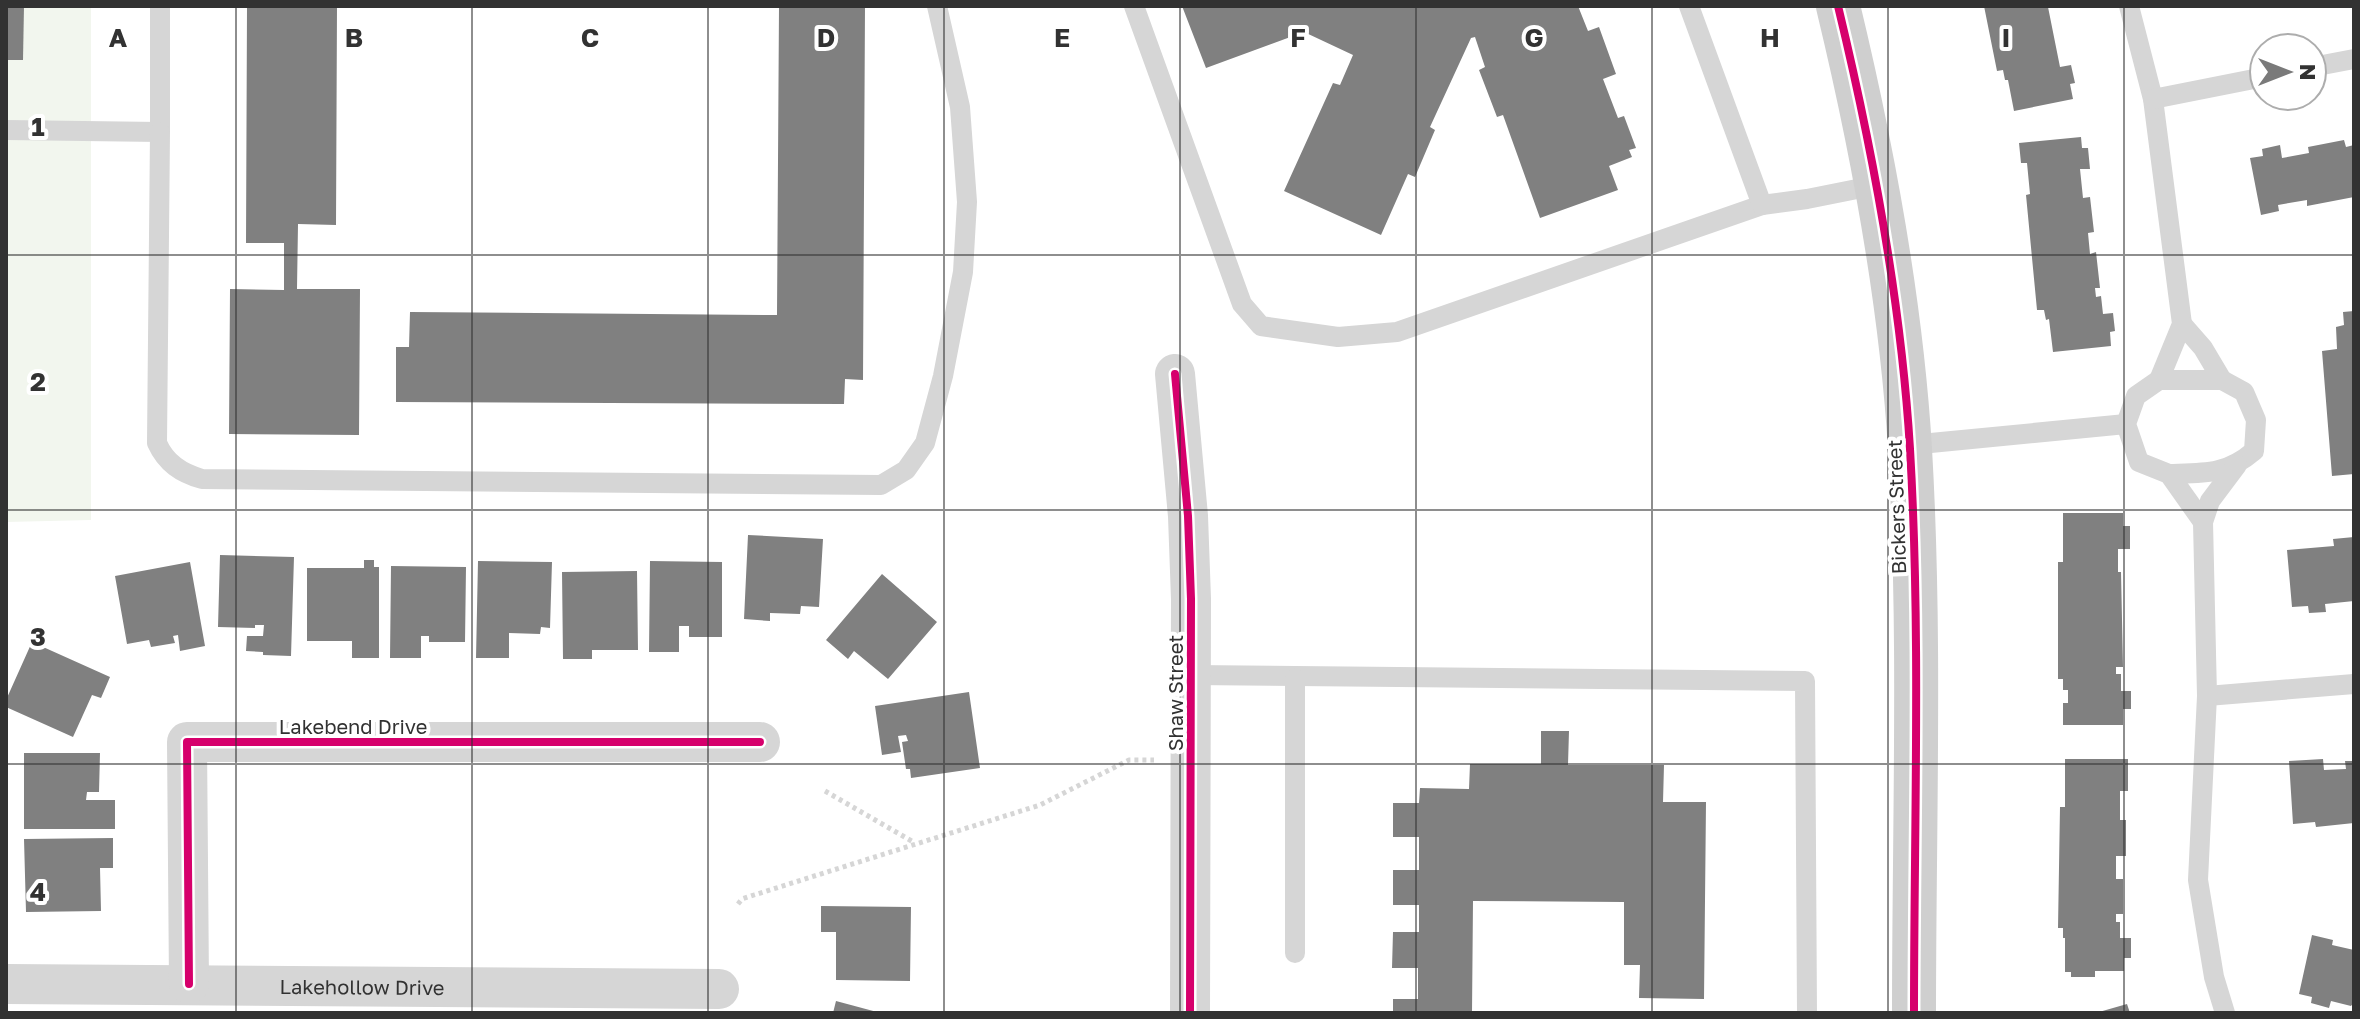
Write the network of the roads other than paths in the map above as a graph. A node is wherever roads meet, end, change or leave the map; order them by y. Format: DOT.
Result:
graph roads {
  1 [pos="160,6"];
  2 [pos="937,6"];
  3 [pos="1134,6"];
  4 [pos="1689,6"];
  5 [pos="1838,6"];
  6 [pos="2129,6"];
  7 [pos="2354,59"];
  8 [pos="2328,64"];
  9 [pos="2248,80"];
  10 [pos="2153,99"];
  11 [pos="6,130"];
  12 [pos="160,132"];
  13 [pos="1877,185"];
  14 [pos="1762,205"];
  15 [pos="2182,324"];
  16 [pos="1175,374"];
  17 [pos="2159,380"];
  18 [pos="2222,380"];
  19 [pos="2126,424"];
  20 [pos="1910,445"];
  21 [pos="2237,465"];
  22 [pos="2169,474"];
  23 [pos="2203,522"];
  24 [pos="1192,675"];
  25 [pos="1295,678"];
  26 [pos="2354,684"];
  27 [pos="2207,696"];
  28 [pos="760,742"];
  29 [pos="1295,953"];
  30 [pos="6,984"];
  31 [pos="189,984"];
  32 [pos="719,989"];
  33 [pos="1190,1013"];
  34 [pos="1807,1013"];
  35 [pos="1914,1013"];
  36 [pos="2225,1013"];
  1 -- 12 [label="lane"];
  2 -- 12 [label="lane"];
  3 -- 14 [label="lane"];
  4 -- 14 [label="lane"];
  5 -- 13 [label="street, Bickers Street"];
  6 -- 10 [label="lane"];
  7 -- 8 [label="lane"];
  9 -- 10 [label="lane"];
  10 -- 15 [label="lane"];
  11 -- 12 [label="lane"];
  13 -- 14 [label="lane"];
  13 -- 20 [label="street, Bickers Street"];
  15 -- 17 [label="lane"];
  15 -- 18 [label="lane"];
  16 -- 24 [label="street, Shaw Street"];
  17 -- 18 [label="lane"];
  17 -- 19 [label="lane"];
  18 -- 21 [label="lane"];
  19 -- 20 [label="lane"];
  19 -- 22 [label="lane"];
  20 -- 35 [label="street, Bickers Street"];
  21 -- 22 [label="lane"];
  21 -- 23 [label="lane"];
  22 -- 23 [label="lane"];
  23 -- 27 [label="lane"];
  24 -- 25 [label="lane"];
  24 -- 33 [label="street, Shaw Street"];
  25 -- 29 [label="lane"];
  25 -- 34 [label="lane"];
  26 -- 27 [label="lane"];
  27 -- 36 [label="lane"];
  28 -- 31 [label="street, Lakebend Drive"];
  30 -- 31 [label="street, Lakehollow Drive"];
  31 -- 32 [label="street, Lakehollow Drive"];
}
